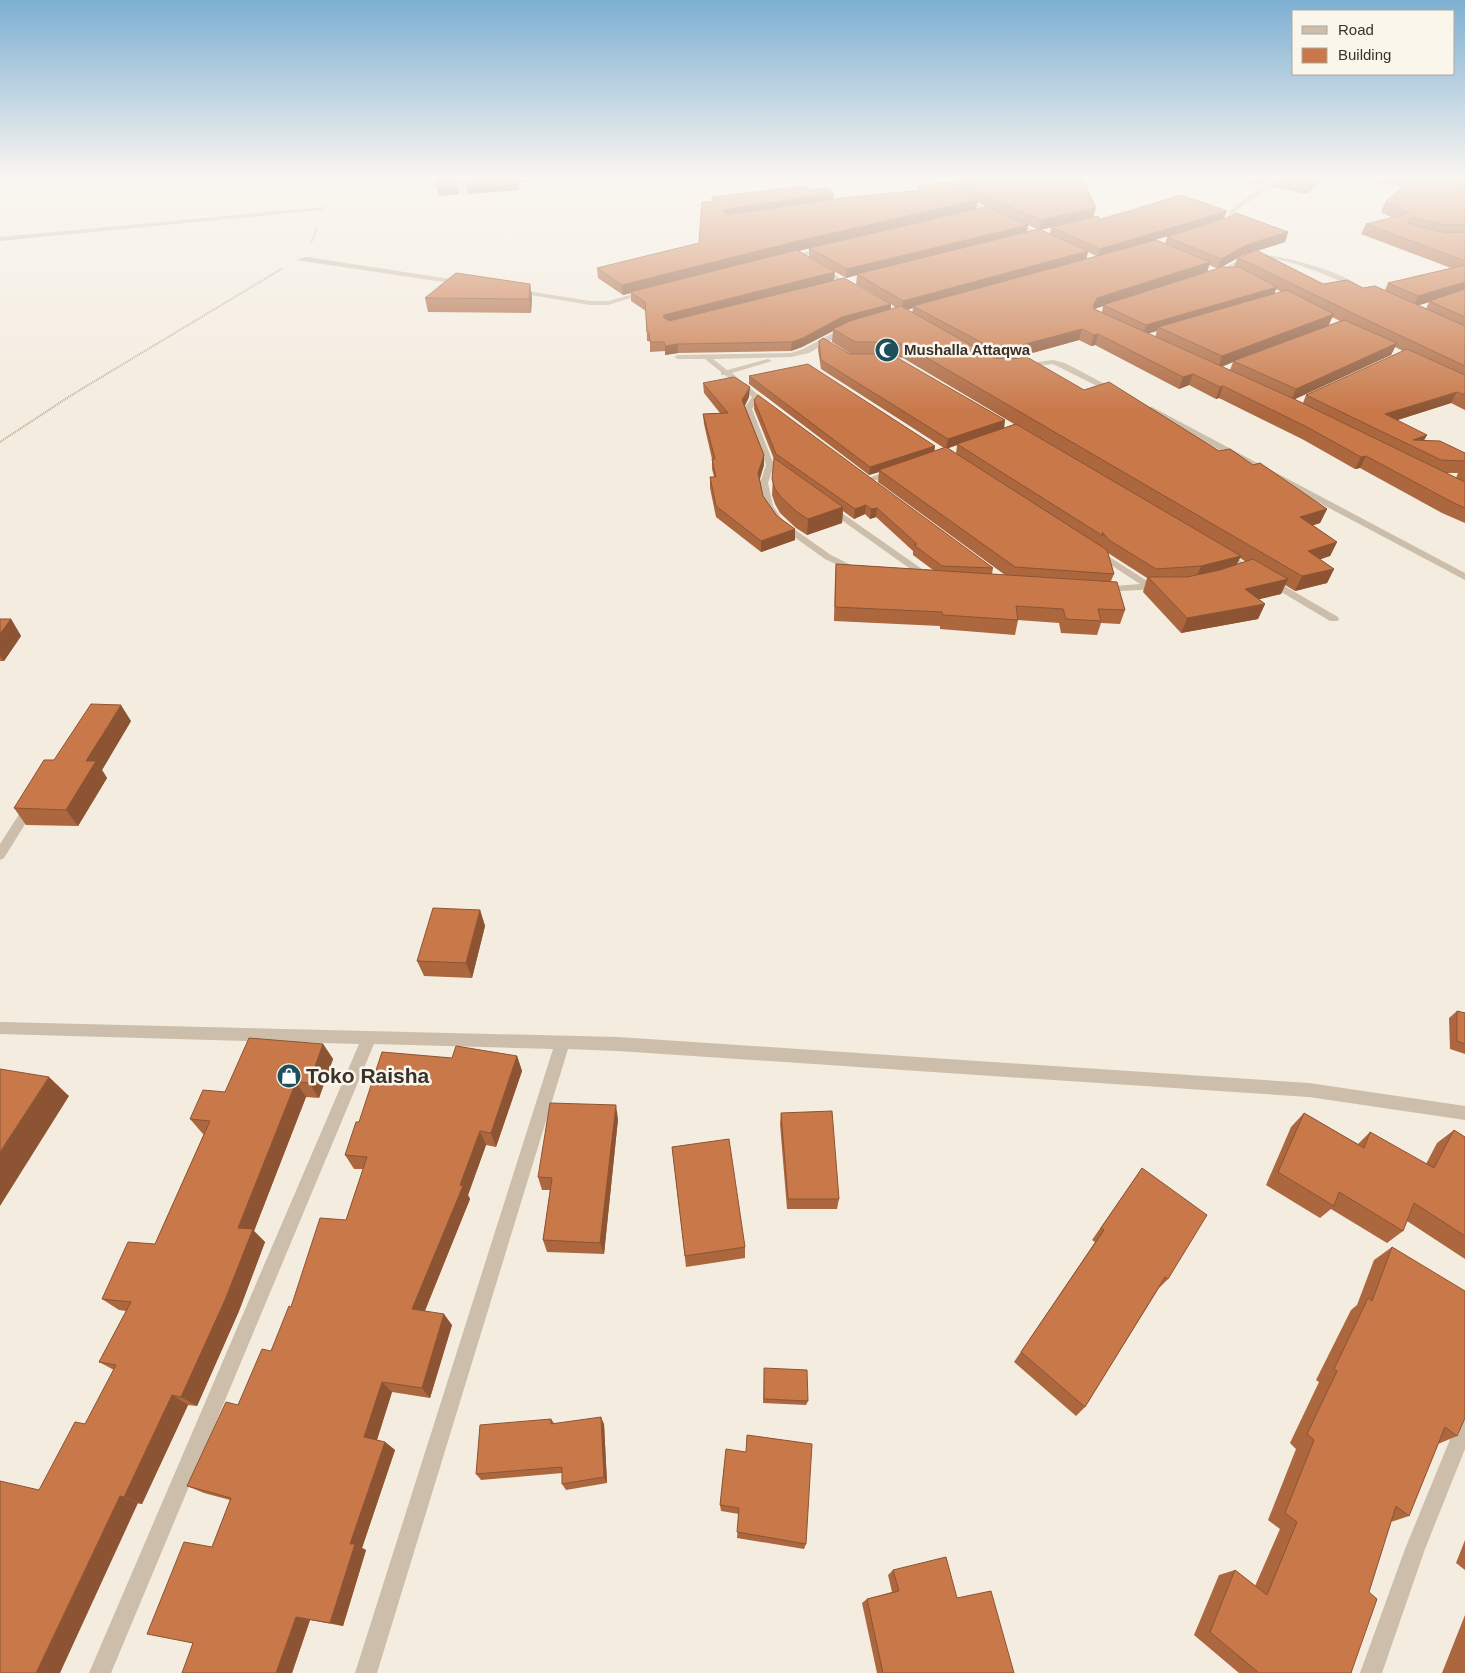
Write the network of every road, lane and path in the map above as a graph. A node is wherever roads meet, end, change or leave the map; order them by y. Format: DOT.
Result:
graph roads {
  1 [pos="301,257"];
  2 [pos="801,257"];
  3 [pos="1247,257"];
  4 [pos="1266,257"];
  5 [pos="299,260"];
  6 [pos="1209,273"];
  7 [pos="1218,274"];
  8 [pos="1237,274"];
  9 [pos="853,280"];
  10 [pos="843,283"];
  11 [pos="473,285"];
  12 [pos="834,285"];
  13 [pos="502,289"];
  14 [pos="1363,289"];
  15 [pos="658,290"];
  16 [pos="860,292"];
  17 [pos="856,326"];
  18 [pos="822,342"];
  19 [pos="831,347"];
  20 [pos="678,357"];
  21 [pos="708,358"];
  22 [pos="795,358"];
  23 [pos="1010,368"];
  24 [pos="724,372"];
  25 [pos="1122,395"];
  26 [pos="756,398"];
  27 [pos="1139,404"];
  28 [pos="780,415"];
  29 [pos="0,442"];
  30 [pos="901,469"];
  31 [pos="868,480"];
  32 [pos="818,499"];
  33 [pos="1091,549"];
  34 [pos="1214,549"];
  35 [pos="863,572"];
  36 [pos="1465,577"];
  37 [pos="911,578"];
  38 [pos="1149,586"];
  39 [pos="1173,586"];
  40 [pos="1094,590"];
  41 [pos="1334,619"];
  42 [pos="35,797"];
  43 [pos="0,855"];
  44 [pos="0,1028"];
  45 [pos="370,1038"];
  46 [pos="562,1044"];
  47 [pos="1465,1114"];
  48 [pos="1465,1427"];
  49 [pos="100,1673"];
  50 [pos="366,1673"];
  51 [pos="1371,1673"];
  1 -- 5 [label="path"];
  2 -- 10 [label="street"];
  3 -- 7 [label="street"];
  4 -- 14 [label="street"];
  5 -- 11 [label="street"];
  5 -- 29 [label="path"];
  6 -- 7 [label="street"];
  7 -- 8 [label="street"];
  9 -- 10 [label="street"];
  10 -- 12 [label="street"];
  10 -- 16 [label="street"];
  13 -- 15 [label="street"];
  17 -- 18 [label="street"];
  18 -- 19 [label="street"];
  18 -- 22 [label="street"];
  20 -- 21 [label="street"];
  21 -- 22 [label="street"];
  21 -- 24 [label="street"];
  22 -- 24 [label="street"];
  23 -- 25 [label="street"];
  24 -- 26 [label="street"];
  26 -- 28 [label="street"];
  26 -- 35 [label="street"];
  27 -- 36 [label="street"];
  30 -- 31 [label="street"];
  32 -- 37 [label="street"];
  33 -- 38 [label="street"];
  34 -- 41 [label="street"];
  38 -- 39 [label="street"];
  38 -- 40 [label="street"];
  42 -- 43 [label="street"];
  44 -- 45 [label="street"];
  45 -- 46 [label="street"];
  45 -- 49 [label="street"];
  46 -- 47 [label="street"];
  46 -- 50 [label="street"];
  48 -- 51 [label="street"];
}
